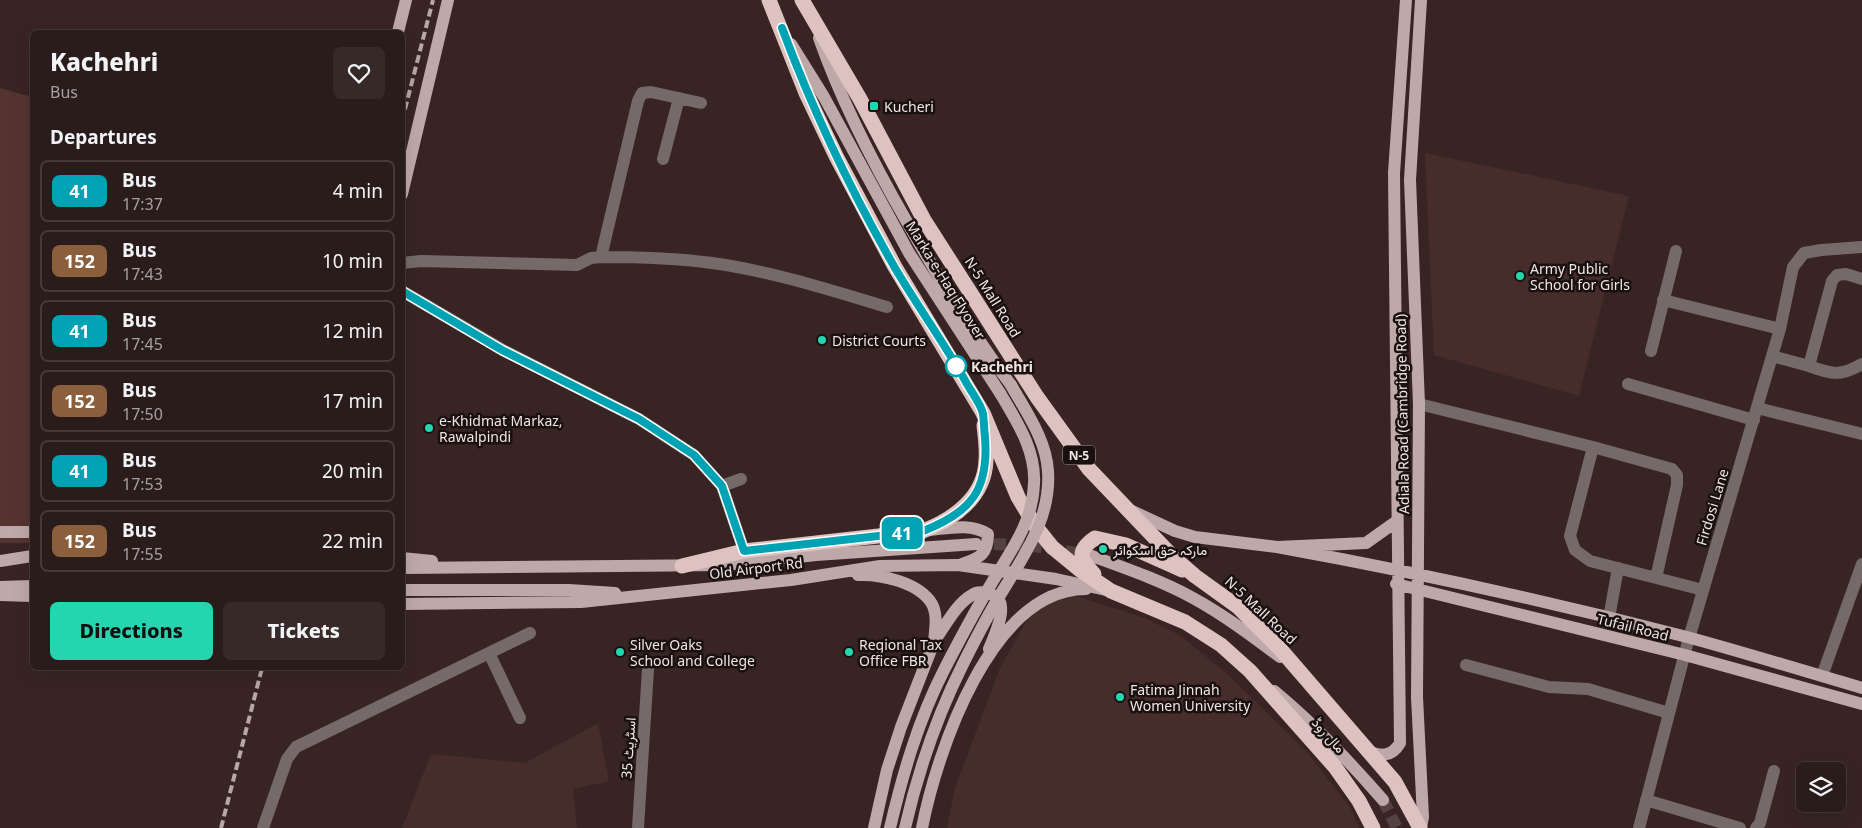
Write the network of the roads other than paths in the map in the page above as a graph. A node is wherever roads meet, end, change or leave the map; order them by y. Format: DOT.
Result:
graph roads {
  1 [pos="406,0"];
  2 [pos="448,0"];
  3 [pos="769,0"];
  4 [pos="802,0"];
  5 [pos="1406,0"];
  6 [pos="1421,0"];
  7 [pos="813,21"];
  8 [pos="782,28"];
  9 [pos="398,30"];
  10 [pos="679,98"];
  11 [pos="701,103"];
  12 [pos="663,159"];
  13 [pos="405,181"];
  14 [pos="1862,247"];
  15 [pos="1676,251"];
  16 [pos="601,257"];
  17 [pos="405,263"];
  18 [pos="1862,279"];
  19 [pos="405,293"];
  20 [pos="1663,300"];
  21 [pos="887,307"];
  22 [pos="1780,329"];
  23 [pos="1651,351"];
  24 [pos="1772,356"];
  25 [pos="1862,364"];
  26 [pos="1809,366"];
  27 [pos="1628,384"];
  28 [pos="1006,389"];
  29 [pos="1419,404"];
  30 [pos="983,413"];
  31 [pos="1756,414"];
  32 [pos="1862,434"];
  33 [pos="1592,447"];
  34 [pos="741,479"];
  35 [pos="722,486"];
  36 [pos="1122,505"];
  37 [pos="1397,521"];
  38 [pos="923,531"];
  39 [pos="0,532"];
  40 [pos="30,532"];
  41 [pos="976,544"];
  42 [pos="1278,547"];
  43 [pos="744,551"];
  44 [pos="1090,555"];
  45 [pos="30,556"];
  46 [pos="405,558"];
  47 [pos="0,562"];
  48 [pos="1862,564"];
  49 [pos="30,565"];
  50 [pos="958,565"];
  51 [pos="682,566"];
  52 [pos="405,568"];
  53 [pos="487,568"];
  54 [pos="1618,568"];
  55 [pos="1396,569"];
  56 [pos="1419,573"];
  57 [pos="1195,576"];
  58 [pos="1656,578"];
  59 [pos="791,580"];
  60 [pos="1396,584"];
  61 [pos="30,586"];
  62 [pos="0,587"];
  63 [pos="1419,589"];
  64 [pos="405,590"];
  65 [pos="1703,590"];
  66 [pos="1111,591"];
  67 [pos="0,595"];
  68 [pos="660,595"];
  69 [pos="30,596"];
  70 [pos="405,604"];
  71 [pos="1609,618"];
  72 [pos="530,633"];
  73 [pos="1689,638"];
  74 [pos="934,642"];
  75 [pos="489,653"];
  76 [pos="1685,655"];
  77 [pos="985,661"];
  78 [pos="1466,665"];
  79 [pos="648,669"];
  80 [pos="1299,670"];
  81 [pos="1250,671"];
  82 [pos="1822,676"];
  83 [pos="1862,688"];
  84 [pos="1862,704"];
  85 [pos="1670,713"];
  86 [pos="520,718"];
  87 [pos="1367,750"];
  88 [pos="1774,772"];
  89 [pos="1383,800"];
  90 [pos="1646,800"];
  91 [pos="263,828"];
  92 [pos="638,828"];
  93 [pos="874,828"];
  94 [pos="890,828"];
  95 [pos="905,828"];
  96 [pos="922,828"];
  97 [pos="1373,828"];
  98 [pos="1421,828"];
  99 [pos="1639,828"];
  100 [pos="1740,828"];
  101 [pos="1756,828"];
  1 -- 9 [label="main road"];
  2 -- 13 [label="main road"];
  3 -- 8 [label="highway"];
  4 -- 7 [label="highway, N-5"];
  5 -- 37 [label="main road, Adiala Road (Cambridge Road)"];
  6 -- 29 [label="main road, Adiala Road (Cambridge Road)"];
  7 -- 28 [label="main road, Marka-e-Haq Flyover"];
  7 -- 36 [label="highway, N-5 Mall Road / N-5"];
  8 -- 28 [label="main road, Marka-e-Haq Flyover"];
  8 -- 30 [label="highway"];
  10 -- 11 [label="street"];
  10 -- 12 [label="street"];
  10 -- 16 [label="street"];
  14 -- 22 [label="street, Firdosi Lane"];
  15 -- 20 [label="street"];
  16 -- 17 [label="street"];
  16 -- 21 [label="street"];
  18 -- 26 [label="street"];
  19 -- 35 [label="street"];
  20 -- 22 [label="street"];
  20 -- 23 [label="street"];
  22 -- 24 [label="street, Firdosi Lane"];
  24 -- 26 [label="street"];
  24 -- 31 [label="street, Firdosi Lane"];
  25 -- 26 [label="street"];
  27 -- 31 [label="street"];
  28 -- 94 [label="main road, Marka-e-Haq Flyover, bridge"];
  28 -- 95 [label="main road, Marka-e-Haq Flyover, bridge"];
  29 -- 33 [label="street"];
  29 -- 56 [label="main road, Adiala Road (Cambridge Road)"];
  30 -- 38 [label="highway"];
  30 -- 66 [label="highway"];
  31 -- 32 [label="street"];
  31 -- 65 [label="street, Firdosi Lane"];
  33 -- 54 [label="street"];
  33 -- 58 [label="street"];
  34 -- 35 [label="street"];
  35 -- 43 [label="street"];
  36 -- 42 [label="main road"];
  36 -- 57 [label="highway, N-5 Mall Road / N-5"];
  37 -- 42 [label="main road"];
  37 -- 55 [label="main road, Adiala Road (Cambridge Road)"];
  38 -- 43 [label="highway"];
  38 -- 50 [label="main road"];
  39 -- 40 [label="main road"];
  41 -- 51 [label="main road"];
  42 -- 55 [label="main road, Tufail Road"];
  43 -- 51 [label="highway"];
  44 -- 80 [label="main road"];
  45 -- 47 [label="main road"];
  46 -- 53 [label="main road"];
  47 -- 49 [label="main road"];
  48 -- 82 [label="street"];
  50 -- 59 [label="main road, Old Airport Rd"];
  50 -- 66 [label="main road, Old Airport Rd"];
  51 -- 53 [label="main road"];
  52 -- 53 [label="main road"];
  54 -- 58 [label="street"];
  54 -- 71 [label="street"];
  55 -- 56 [label="main road, Tufail Road"];
  55 -- 60 [label="main road, Adiala Road (Cambridge Road)"];
  56 -- 63 [label="main road, Adiala Road (Cambridge Road)"];
  56 -- 71 [label="main road, Tufail Road"];
  57 -- 66 [label="highway"];
  57 -- 80 [label="highway, N-5 Mall Road / N-5"];
  58 -- 65 [label="street"];
  59 -- 68 [label="main road, Old Airport Rd"];
  59 -- 74 [label="main road"];
  60 -- 63 [label="main road, Tufail Road"];
  60 -- 87 [label="main road, Adiala Road (Cambridge Road)"];
  61 -- 62 [label="main road"];
  63 -- 76 [label="main road, Tufail Road"];
  63 -- 98 [label="main road, Adiala Road (Cambridge Road)"];
  64 -- 68 [label="main road"];
  65 -- 73 [label="street, Firdosi Lane"];
  66 -- 77 [label="main road"];
  66 -- 81 [label="highway, مال روڈ"];
  67 -- 69 [label="main road"];
  68 -- 70 [label="main road, Old Airport Rd"];
  71 -- 73 [label="main road, Tufail Road"];
  72 -- 75 [label="street"];
  73 -- 76 [label="street, Firdosi Lane"];
  73 -- 82 [label="main road, Tufail Road"];
  74 -- 77 [label="main road"];
  74 -- 93 [label="main road"];
  75 -- 86 [label="street"];
  75 -- 91 [label="street"];
  76 -- 84 [label="main road, Tufail Road"];
  76 -- 85 [label="street, Firdosi Lane"];
  77 -- 96 [label="main road"];
  78 -- 85 [label="street"];
  79 -- 92 [label="street, اسٹریٹ 35"];
  80 -- 87 [label="highway, N-5 Mall Road / N-5"];
  81 -- 89 [label="main road"];
  81 -- 97 [label="highway, مال روڈ"];
  82 -- 83 [label="main road, Tufail Road"];
  85 -- 90 [label="street, Firdosi Lane"];
  87 -- 98 [label="highway, N-5 Mall Road / N-5"];
  88 -- 101 [label="street"];
  90 -- 99 [label="street, Firdosi Lane"];
  90 -- 100 [label="street"];
}
